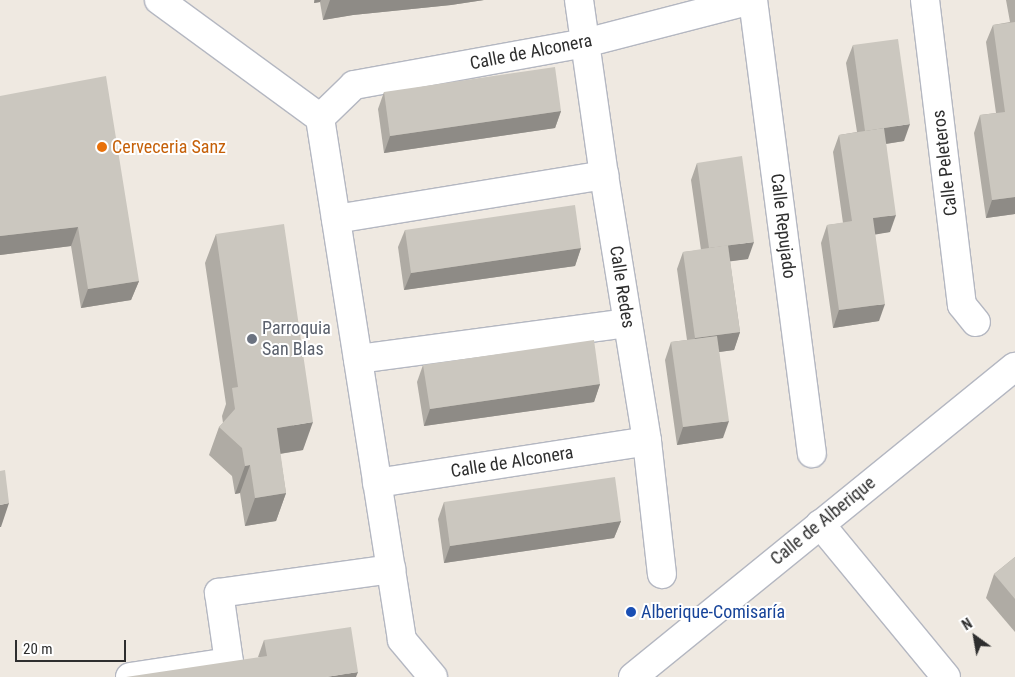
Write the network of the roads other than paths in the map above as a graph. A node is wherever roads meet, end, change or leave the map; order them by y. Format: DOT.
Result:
graph roads {
  1 [pos="159,0"];
  2 [pos="579,0"];
  3 [pos="752,0"];
  4 [pos="925,0"];
  5 [pos="585,43"];
  6 [pos="320,118"];
  7 [pos="604,175"];
  8 [pos="336,218"];
  9 [pos="976,322"];
  10 [pos="628,323"];
  11 [pos="358,359"];
  12 [pos="1015,367"];
  13 [pos="647,441"];
  14 [pos="812,453"];
  15 [pos="377,483"];
  16 [pos="820,524"];
  17 [pos="391,569"];
  18 [pos="662,574"];
  19 [pos="130,677"];
  20 [pos="433,677"];
  21 [pos="633,677"];
  22 [pos="946,677"];
  1 -- 6 [label="street"];
  2 -- 5 [label="street, Calle Redes"];
  3 -- 5 [label="street, Calle de Alconera"];
  3 -- 14 [label="street, Calle Repujado"];
  4 -- 9 [label="street, Calle Peleteros"];
  5 -- 6 [label="street, Calle de Alconera"];
  5 -- 7 [label="street, Calle Redes"];
  6 -- 8 [label="street"];
  7 -- 8 [label="street"];
  7 -- 10 [label="street, Calle Redes"];
  8 -- 11 [label="street"];
  10 -- 11 [label="street"];
  10 -- 13 [label="street, Calle Redes"];
  11 -- 15 [label="street"];
  12 -- 16 [label="street, Calle de Alberique"];
  13 -- 15 [label="street, Calle de Alconera"];
  13 -- 18 [label="street, Calle Redes"];
  15 -- 17 [label="street"];
  16 -- 21 [label="street, Calle de Alberique"];
  16 -- 22 [label="street"];
  17 -- 19 [label="street"];
  17 -- 20 [label="street"];
}
